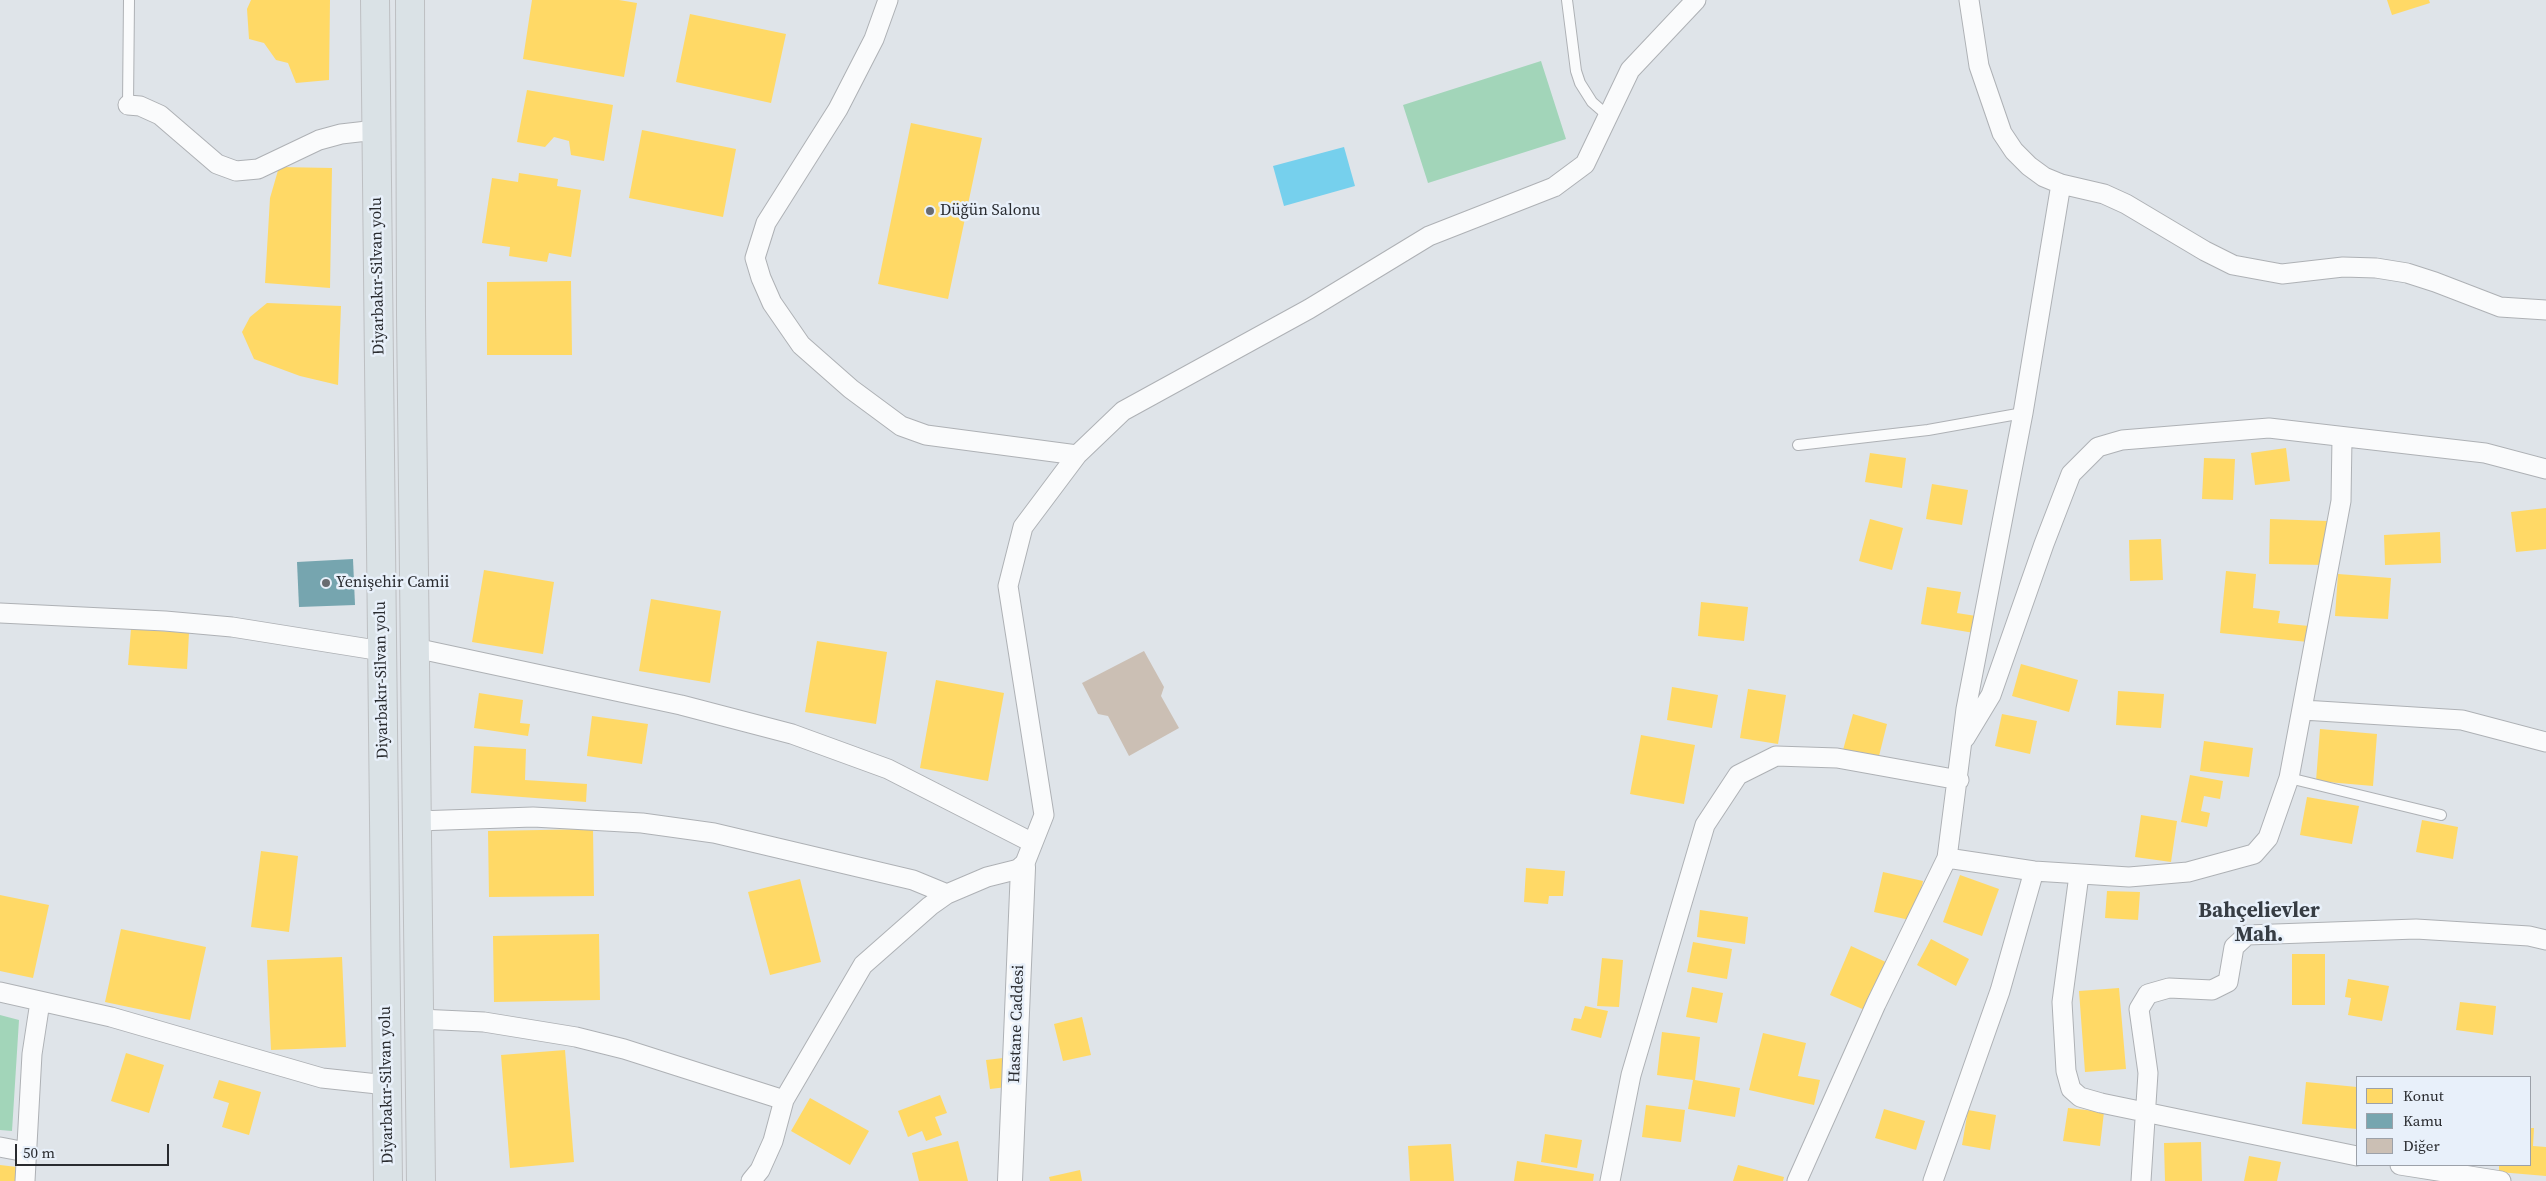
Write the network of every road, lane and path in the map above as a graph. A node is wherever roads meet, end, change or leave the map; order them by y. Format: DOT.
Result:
graph roads {
  1 [pos="129,0"];
  2 [pos="375,0"];
  3 [pos="410,0"];
  4 [pos="888,0"];
  5 [pos="1568,0"];
  6 [pos="1696,0"];
  7 [pos="1970,0"];
  8 [pos="128,105"];
  9 [pos="1608,116"];
  10 [pos="376,130"];
  11 [pos="2061,184"];
  12 [pos="2546,310"];
  13 [pos="2023,413"];
  14 [pos="2342,438"];
  15 [pos="1798,445"];
  16 [pos="1077,455"];
  17 [pos="2546,469"];
  18 [pos="0,613"];
  19 [pos="415,648"];
  20 [pos="382,651"];
  21 [pos="2303,710"];
  22 [pos="2546,742"];
  23 [pos="1962,743"];
  24 [pos="2289,778"];
  25 [pos="1958,780"];
  26 [pos="2441,815"];
  27 [pos="417,821"];
  28 [pos="1033,843"];
  29 [pos="1947,858"];
  30 [pos="1023,868"];
  31 [pos="2034,871"];
  32 [pos="2079,875"];
  33 [pos="947,894"];
  34 [pos="2546,940"];
  35 [pos="0,992"];
  36 [pos="40,1002"];
  37 [pos="419,1019"];
  38 [pos="387,1085"];
  39 [pos="784,1100"];
  40 [pos="2145,1112"];
  41 [pos="0,1147"];
  42 [pos="26,1152"];
  43 [pos="2356,1156"];
  44 [pos="2406,1166"];
  45 [pos="25,1181"];
  46 [pos="388,1181"];
  47 [pos="421,1181"];
  48 [pos="751,1181"];
  49 [pos="1010,1181"];
  50 [pos="1610,1181"];
  51 [pos="1797,1181"];
  52 [pos="1933,1181"];
  53 [pos="2141,1181"];
  54 [pos="2501,1181"];
  1 -- 8 [label="lane"];
  2 -- 10 [label="highway, Diyarbakır-Silvan yolu"];
  3 -- 19 [label="highway, Diyarbakır-Silvan yolu"];
  4 -- 16 [label="street"];
  5 -- 9 [label="lane"];
  6 -- 9 [label="street"];
  7 -- 11 [label="street"];
  8 -- 10 [label="street"];
  9 -- 16 [label="street"];
  10 -- 20 [label="highway, Diyarbakır-Silvan yolu"];
  11 -- 12 [label="street"];
  11 -- 13 [label="street"];
  13 -- 15 [label="lane"];
  13 -- 23 [label="street"];
  14 -- 17 [label="street"];
  14 -- 21 [label="street"];
  14 -- 23 [label="street"];
  16 -- 28 [label="street"];
  18 -- 20 [label="street"];
  19 -- 27 [label="highway, Diyarbakır-Silvan yolu"];
  19 -- 28 [label="street"];
  20 -- 38 [label="highway, Diyarbakır-Silvan yolu"];
  21 -- 22 [label="street"];
  21 -- 24 [label="street"];
  23 -- 25 [label="street"];
  24 -- 26 [label="lane"];
  24 -- 32 [label="street"];
  25 -- 29 [label="street"];
  25 -- 50 [label="street"];
  27 -- 33 [label="street"];
  27 -- 37 [label="highway, Diyarbakır-Silvan yolu"];
  28 -- 30 [label="street"];
  29 -- 31 [label="street"];
  29 -- 51 [label="street"];
  30 -- 33 [label="street"];
  30 -- 49 [label="street, Hastane Caddesi"];
  31 -- 32 [label="street"];
  31 -- 52 [label="street"];
  32 -- 40 [label="street"];
  33 -- 39 [label="street"];
  34 -- 40 [label="street"];
  35 -- 36 [label="street"];
  36 -- 38 [label="street"];
  36 -- 42 [label="street"];
  37 -- 39 [label="street"];
  37 -- 47 [label="highway, Diyarbakır-Silvan yolu"];
  38 -- 46 [label="highway, Diyarbakır-Silvan yolu"];
  39 -- 48 [label="street"];
  40 -- 43 [label="street"];
  40 -- 53 [label="street"];
  41 -- 42 [label="street"];
  42 -- 45 [label="street"];
  44 -- 54 [label="street"];
}
